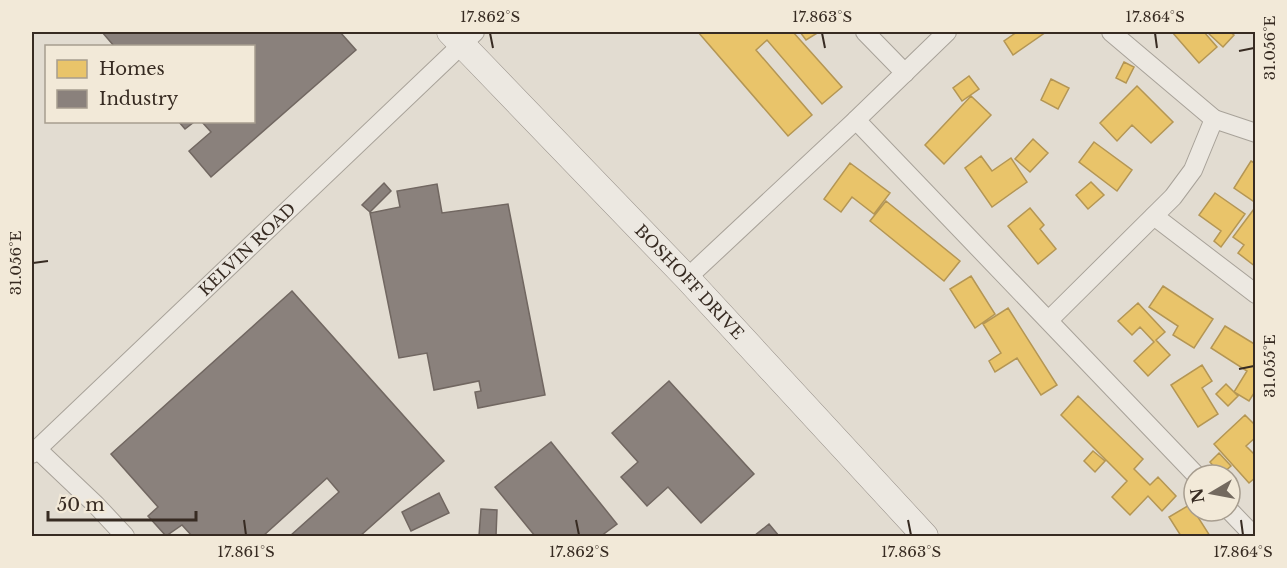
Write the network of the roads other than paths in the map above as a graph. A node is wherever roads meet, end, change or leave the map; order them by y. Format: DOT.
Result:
graph roads {
  1 [pos="865,32"];
  2 [pos="947,32"];
  3 [pos="1111,32"];
  4 [pos="462,36"];
  5 [pos="905,73"];
  6 [pos="1214,119"];
  7 [pos="856,120"];
  8 [pos="1256,133"];
  9 [pos="1154,216"];
  10 [pos="687,278"];
  11 [pos="1256,294"];
  12 [pos="1049,320"];
  13 [pos="34,452"];
  14 [pos="1185,463"];
  15 [pos="1241,523"];
  16 [pos="125,537"];
  17 [pos="925,537"];
  18 [pos="1254,537"];
  1 -- 5 [label="street"];
  2 -- 5 [label="street"];
  3 -- 6 [label="street"];
  4 -- 10 [label="main road, BOSHOFF DRIVE"];
  4 -- 13 [label="street, KELVIN ROAD"];
  5 -- 7 [label="street"];
  6 -- 8 [label="street"];
  6 -- 9 [label="street"];
  7 -- 10 [label="street"];
  7 -- 12 [label="street"];
  9 -- 11 [label="street"];
  9 -- 12 [label="street"];
  10 -- 17 [label="main road, BOSHOFF DRIVE"];
  12 -- 14 [label="street"];
  13 -- 16 [label="street"];
  15 -- 18 [label="street"];
}
